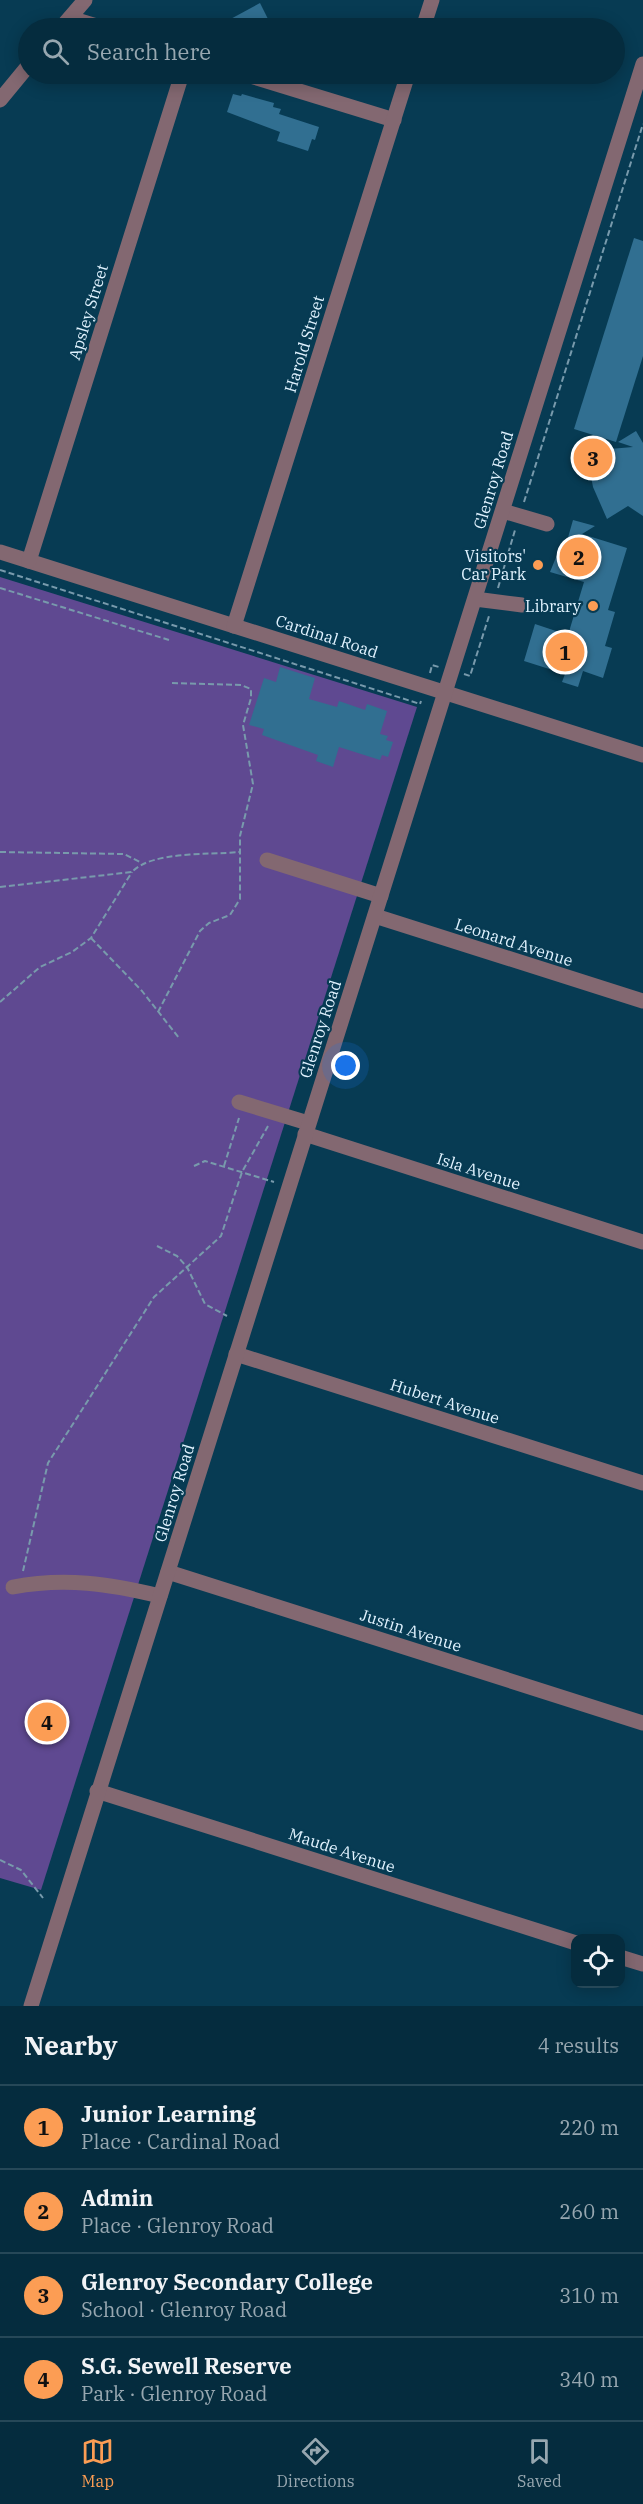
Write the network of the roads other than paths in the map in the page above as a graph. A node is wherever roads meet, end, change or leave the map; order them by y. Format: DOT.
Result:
graph roads {
  1 [pos="432,0"];
  2 [pos="82,1"];
  3 [pos="70,18"];
  4 [pos="426,18"];
  5 [pos="643,64"];
  6 [pos="18,78"];
  7 [pos="179,84"];
  8 [pos="277,84"];
  9 [pos="405,84"];
  10 [pos="0,100"];
  11 [pos="394,120"];
  12 [pos="503,511"];
  13 [pos="547,524"];
  14 [pos="0,552"];
  15 [pos="29,561"];
  16 [pos="475,599"];
  17 [pos="522,605"];
  18 [pos="234,626"];
  19 [pos="446,692"];
  20 [pos="643,755"];
  21 [pos="267,860"];
  22 [pos="381,896"];
  23 [pos="375,916"];
  24 [pos="643,1001"];
  25 [pos="242,1103"];
  26 [pos="307,1129"];
  27 [pos="643,1242"];
  28 [pos="236,1354"];
  29 [pos="643,1482"];
  30 [pos="168,1572"];
  31 [pos="16,1586"];
  32 [pos="160,1596"];
  33 [pos="643,1723"];
  34 [pos="97,1791"];
  35 [pos="571,1941"];
  36 [pos="625,1958"];
  37 [pos="643,1964"];
  38 [pos="31,2006"];
  1 -- 4 [label="street"];
  2 -- 3 [label="street"];
  5 -- 12 [label="street, Glenroy Road"];
  6 -- 10 [label="street"];
  7 -- 15 [label="street, Apsley Street"];
  8 -- 11 [label="street"];
  9 -- 11 [label="street, Harold Street"];
  11 -- 18 [label="street, Harold Street"];
  12 -- 13 [label="street"];
  12 -- 16 [label="street, Glenroy Road"];
  14 -- 15 [label="street, Cardinal Road"];
  15 -- 18 [label="street, Cardinal Road"];
  16 -- 17 [label="street"];
  16 -- 19 [label="street, Glenroy Road"];
  18 -- 19 [label="street, Cardinal Road"];
  19 -- 20 [label="street, Cardinal Road"];
  19 -- 22 [label="street, Glenroy Road"];
  21 -- 22 [label="street"];
  22 -- 23 [label="street, Glenroy Road"];
  23 -- 24 [label="street, Leonard Avenue"];
  23 -- 26 [label="street, Glenroy Road"];
  25 -- 26 [label="street, Isla Avenue"];
  26 -- 27 [label="street, Isla Avenue"];
  26 -- 28 [label="street, Glenroy Road"];
  28 -- 29 [label="street, Hubert Avenue"];
  28 -- 30 [label="street, Glenroy Road"];
  30 -- 32 [label="street, Glenroy Road"];
  30 -- 33 [label="street, Justin Avenue"];
  31 -- 32 [label="street"];
  32 -- 34 [label="street, Glenroy Road"];
  34 -- 35 [label="street, Maude Avenue"];
  34 -- 38 [label="street, Glenroy Road"];
  36 -- 37 [label="street"];
}
